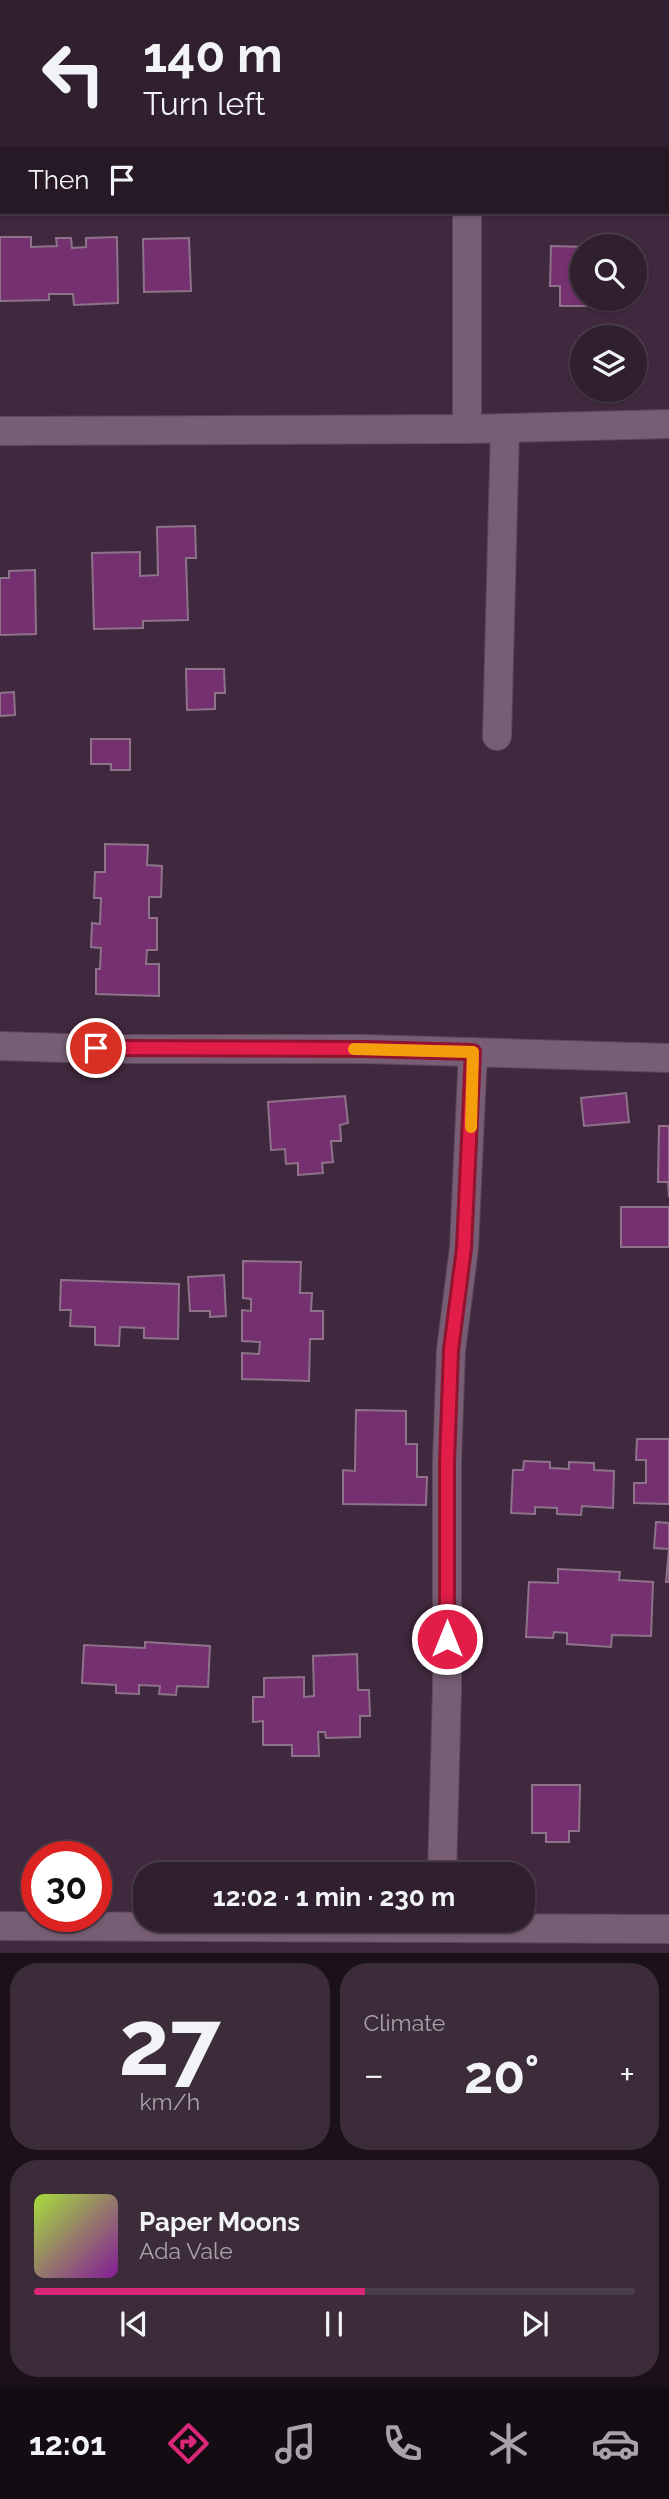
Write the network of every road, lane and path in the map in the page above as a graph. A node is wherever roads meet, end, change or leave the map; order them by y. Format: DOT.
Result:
graph roads {
  1 [pos="467,214"];
  2 [pos="669,424"];
  3 [pos="505,428"];
  4 [pos="467,429"];
  5 [pos="0,430"];
  6 [pos="497,736"];
  7 [pos="0,1046"];
  8 [pos="473,1052"];
  9 [pos="669,1058"];
  10 [pos="442,1862"];
  11 [pos="0,1926"];
  12 [pos="535,1926"];
  13 [pos="669,1929"];
  14 [pos="319,1932"];
  15 [pos="182,1941"];
  1 -- 4 [label="street"];
  2 -- 3 [label="street"];
  3 -- 4 [label="street"];
  3 -- 6 [label="street"];
  4 -- 5 [label="street"];
  7 -- 8 [label="street"];
  8 -- 9 [label="street"];
  8 -- 10 [label="street"];
  11 -- 15 [label="street"];
  12 -- 13 [label="street"];
  14 -- 15 [label="street"];
}
